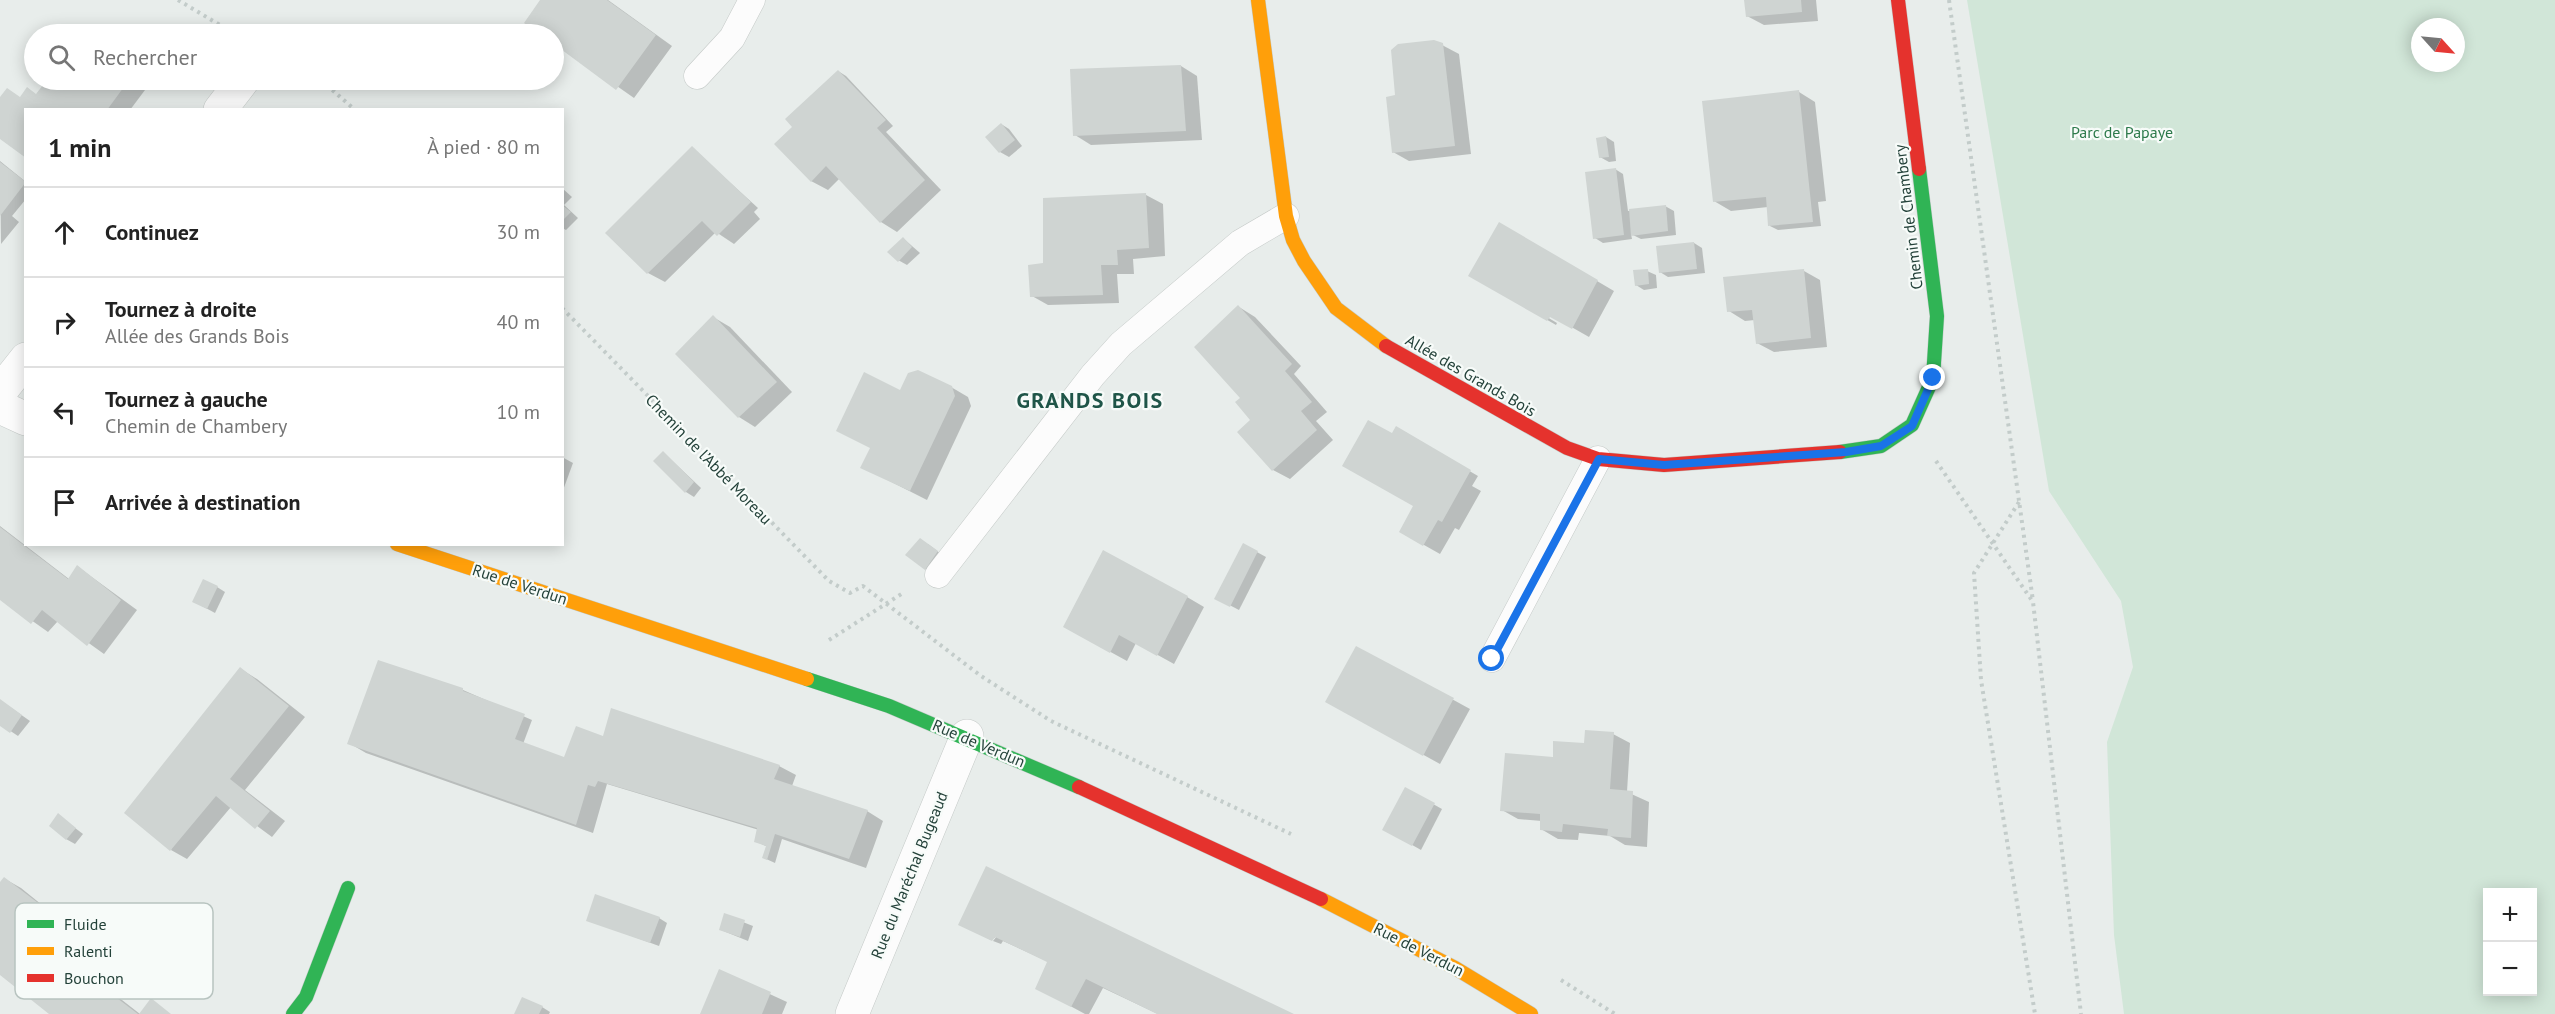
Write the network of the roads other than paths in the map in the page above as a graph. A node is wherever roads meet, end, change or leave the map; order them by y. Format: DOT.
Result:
graph roads {
  1 [pos="752,0"];
  2 [pos="1258,0"];
  3 [pos="1898,0"];
  4 [pos="697,76"];
  5 [pos="235,90"];
  6 [pos="222,108"];
  7 [pos="1286,216"];
  8 [pos="24,362"];
  9 [pos="0,392"];
  10 [pos="0,407"];
  11 [pos="24,418"];
  12 [pos="1912,426"];
  13 [pos="1599,459"];
  14 [pos="403,546"];
  15 [pos="938,575"];
  16 [pos="1492,659"];
  17 [pos="967,736"];
  18 [pos="348,888"];
  19 [pos="292,1014"];
  20 [pos="852,1014"];
  21 [pos="1531,1014"];
  1 -- 4 [label="lane"];
  2 -- 7 [label="street, Allée des Grands Bois"];
  3 -- 12 [label="street, Chemin de Chambery"];
  5 -- 6 [label="street"];
  7 -- 13 [label="street, Allée des Grands Bois"];
  7 -- 15 [label="lane"];
  8 -- 9 [label="street"];
  10 -- 11 [label="street"];
  12 -- 13 [label="street, Allée des Grands Bois"];
  13 -- 16 [label="lane"];
  14 -- 17 [label="street, Rue de Verdun"];
  17 -- 20 [label="street, Rue du Maréchal Bugeaud"];
  17 -- 21 [label="street, Rue de Verdun"];
  18 -- 19 [label="street"];
}
